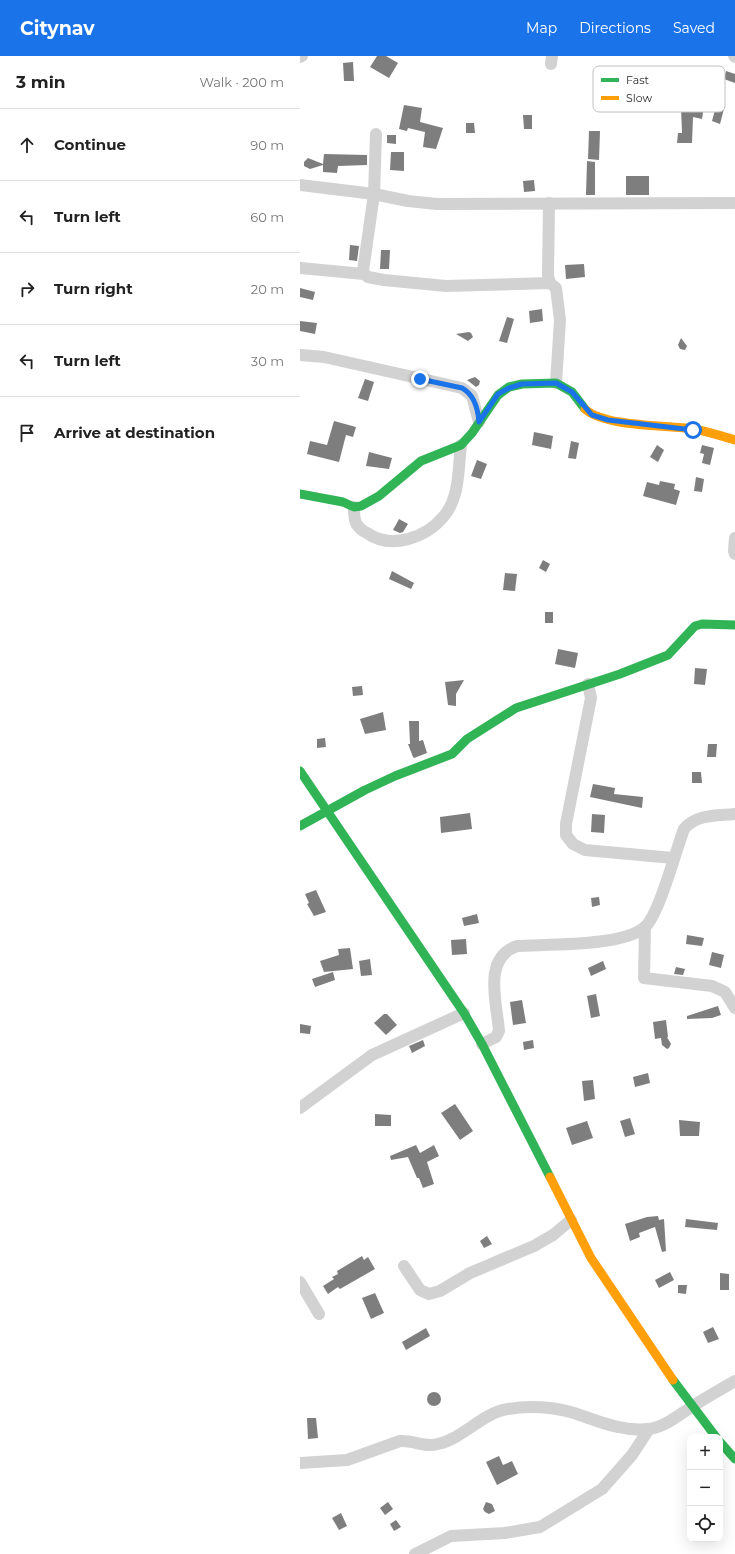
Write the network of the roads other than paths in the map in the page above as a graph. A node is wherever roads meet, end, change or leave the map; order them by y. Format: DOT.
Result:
graph roads {
  1 [pos="376,134"];
  2 [pos="300,186"];
  3 [pos="374,194"];
  4 [pos="735,203"];
  5 [pos="549,204"];
  6 [pos="300,268"];
  7 [pos="364,274"];
  8 [pos="550,283"];
  9 [pos="300,358"];
  10 [pos="556,383"];
  11 [pos="479,422"];
  12 [pos="735,440"];
  13 [pos="461,445"];
  14 [pos="300,494"];
  15 [pos="354,507"];
  16 [pos="735,538"];
  17 [pos="735,554"];
  18 [pos="735,625"];
  19 [pos="588,684"];
  20 [pos="300,771"];
  21 [pos="328,812"];
  22 [pos="735,814"];
  23 [pos="300,826"];
  24 [pos="673,858"];
  25 [pos="645,926"];
  26 [pos="735,1008"];
  27 [pos="464,1013"];
  28 [pos="482,1044"];
  29 [pos="300,1108"];
  30 [pos="571,1220"];
  31 [pos="404,1266"];
  32 [pos="300,1282"];
  33 [pos="319,1314"];
  34 [pos="735,1381"];
  35 [pos="693,1406"];
  36 [pos="649,1429"];
  37 [pos="714,1434"];
  38 [pos="723,1446"];
  39 [pos="735,1460"];
  40 [pos="300,1463"];
  41 [pos="415,1554"];
  1 -- 3 [label="street"];
  2 -- 3 [label="street"];
  3 -- 5 [label="street"];
  3 -- 7 [label="street"];
  4 -- 5 [label="street"];
  5 -- 8 [label="street"];
  6 -- 7 [label="street"];
  7 -- 8 [label="street"];
  8 -- 10 [label="street"];
  9 -- 11 [label="street"];
  10 -- 11 [label="street"];
  10 -- 12 [label="street"];
  11 -- 13 [label="street"];
  13 -- 15 [label="street"];
  13 -- 15 [label="street"];
  14 -- 15 [label="street"];
  16 -- 17 [label="street"];
  18 -- 19 [label="street"];
  19 -- 21 [label="street"];
  19 -- 24 [label="street"];
  20 -- 21 [label="street"];
  21 -- 23 [label="street"];
  21 -- 27 [label="street"];
  22 -- 24 [label="street"];
  24 -- 25 [label="street"];
  25 -- 26 [label="street"];
  25 -- 28 [label="street"];
  27 -- 28 [label="street"];
  27 -- 29 [label="street"];
  28 -- 30 [label="street"];
  30 -- 31 [label="street"];
  30 -- 35 [label="street"];
  32 -- 33 [label="street"];
  34 -- 35 [label="street"];
  35 -- 36 [label="street"];
  35 -- 37 [label="street"];
  36 -- 40 [label="street"];
  36 -- 41 [label="street"];
  38 -- 39 [label="street"];
}
